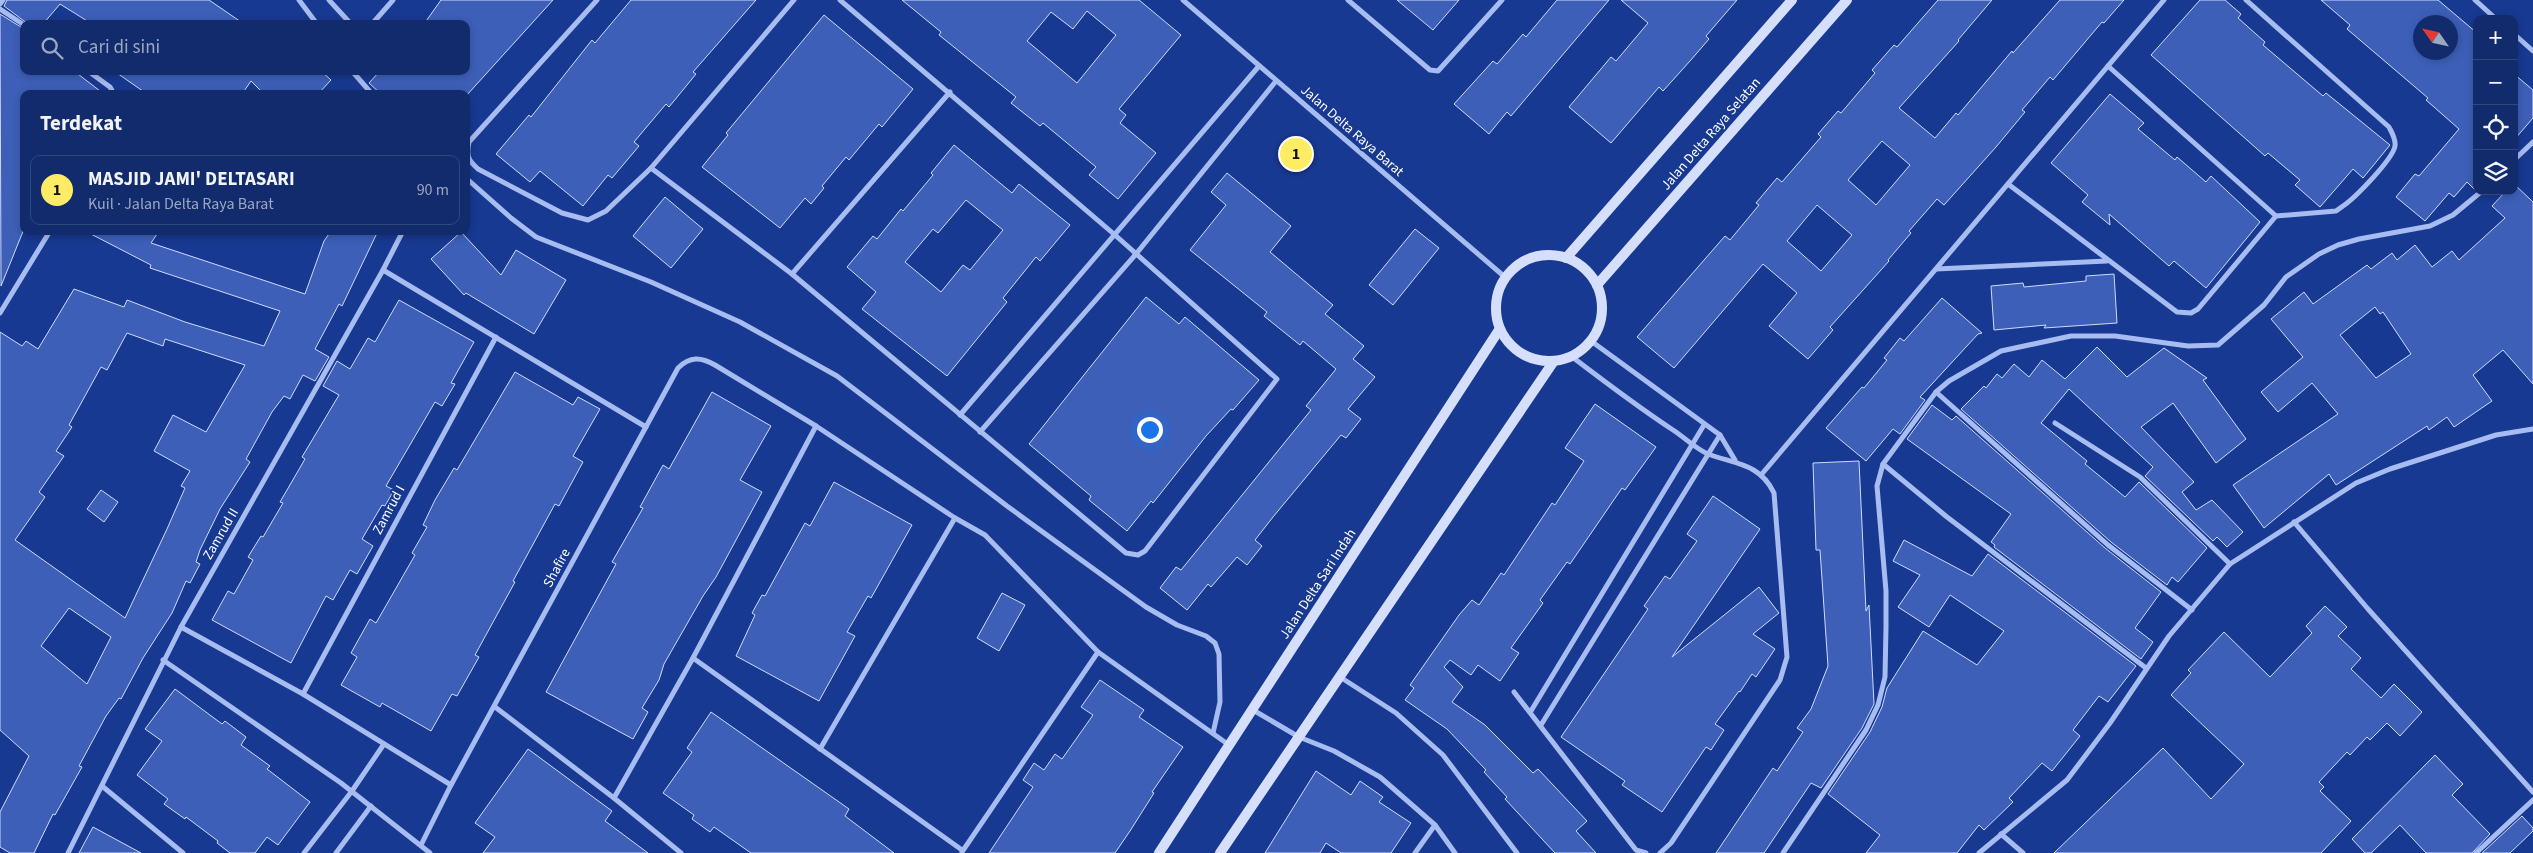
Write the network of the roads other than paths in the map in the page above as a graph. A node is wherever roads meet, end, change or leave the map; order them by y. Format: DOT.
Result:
graph roads {
  1 [pos="3,0"];
  2 [pos="299,0"];
  3 [pos="328,0"];
  4 [pos="393,0"];
  5 [pos="597,0"];
  6 [pos="794,0"];
  7 [pos="840,0"];
  8 [pos="1183,0"];
  9 [pos="1348,0"];
  10 [pos="1502,0"];
  11 [pos="1792,0"];
  12 [pos="1847,0"];
  13 [pos="2164,0"];
  14 [pos="2246,0"];
  15 [pos="2474,0"];
  16 [pos="0,4"];
  17 [pos="0,9"];
  18 [pos="2491,15"];
  19 [pos="314,20"];
  20 [pos="347,20"];
  21 [pos="376,20"];
  22 [pos="20,22"];
  23 [pos="2518,38"];
  24 [pos="2533,51"];
  25 [pos="1260,66"];
  26 [pos="2108,66"];
  27 [pos="94,75"];
  28 [pos="355,75"];
  29 [pos="1276,81"];
  30 [pos="112,90"];
  31 [pos="369,90"];
  32 [pos="950,92"];
  33 [pos="470,141"];
  34 [pos="2533,142"];
  35 [pos="2518,156"];
  36 [pos="470,163"];
  37 [pos="651,168"];
  38 [pos="470,182"];
  39 [pos="2008,184"];
  40 [pos="2477,195"];
  41 [pos="2276,216"];
  42 [pos="48,235"];
  43 [pos="401,235"];
  44 [pos="1115,235"];
  45 [pos="1136,254"];
  46 [pos="1566,258"];
  47 [pos="2107,260"];
  48 [pos="1936,268"];
  49 [pos="383,270"];
  50 [pos="792,274"];
  51 [pos="1506,278"];
  52 [pos="1597,285"];
  53 [pos="0,312"];
  54 [pos="1499,330"];
  55 [pos="496,337"];
  56 [pos="1591,341"];
  57 [pos="1571,356"];
  58 [pos="1554,361"];
  59 [pos="1936,392"];
  60 [pos="960,415"];
  61 [pos="2054,423"];
  62 [pos="1704,425"];
  63 [pos="816,426"];
  64 [pos="646,427"];
  65 [pos="2533,430"];
  66 [pos="980,432"];
  67 [pos="1720,435"];
  68 [pos="1692,443"];
  69 [pos="1707,453"];
  70 [pos="1736,461"];
  71 [pos="1883,464"];
  72 [pos="1761,475"];
  73 [pos="955,518"];
  74 [pos="2294,522"];
  75 [pos="2230,564"];
  76 [pos="2192,610"];
  77 [pos="181,627"];
  78 [pos="1098,652"];
  79 [pos="693,658"];
  80 [pos="163,660"];
  81 [pos="2146,668"];
  82 [pos="1340,676"];
  83 [pos="1514,692"];
  84 [pos="303,694"];
  85 [pos="495,707"];
  86 [pos="1253,710"];
  87 [pos="1530,711"];
  88 [pos="1541,725"];
  89 [pos="1213,734"];
  90 [pos="1299,737"];
  91 [pos="384,744"];
  92 [pos="1229,745"];
  93 [pos="820,749"];
  94 [pos="451,785"];
  95 [pos="102,786"];
  96 [pos="352,792"];
  97 [pos="2533,792"];
  98 [pos="614,798"];
  99 [pos="2533,800"];
  100 [pos="371,806"];
  101 [pos="1435,825"];
  102 [pos="2001,834"];
  103 [pos="421,845"];
  104 [pos="962,852"];
  105 [pos="68,853"];
  106 [pos="183,853"];
  107 [pos="304,853"];
  108 [pos="336,853"];
  109 [pos="430,853"];
  110 [pos="681,853"];
  111 [pos="1159,853"];
  112 [pos="1220,853"];
  113 [pos="1416,853"];
  114 [pos="1455,853"];
  115 [pos="1517,853"];
  116 [pos="1646,853"];
  117 [pos="1660,853"];
  118 [pos="1783,853"];
  119 [pos="1979,853"];
  120 [pos="2023,853"];
  121 [pos="2476,853"];
  1 -- 16 [label="street"];
  2 -- 19 [label="street"];
  3 -- 20 [label="street"];
  4 -- 21 [label="street"];
  5 -- 33 [label="street"];
  6 -- 37 [label="street"];
  7 -- 32 [label="street"];
  8 -- 25 [label="street, Jalan Delta Raya Barat"];
  9 -- 10 [label="street"];
  11 -- 46 [label="street, Jalan Delta Raya Selatan"];
  12 -- 52 [label="street, Jalan Delta Raya Selatan"];
  13 -- 26 [label="street"];
  14 -- 41 [label="street"];
  15 -- 18 [label="street"];
  17 -- 22 [label="street"];
  23 -- 24 [label="street"];
  25 -- 29 [label="street, Jalan Delta Raya Barat"];
  25 -- 44 [label="street"];
  26 -- 39 [label="street"];
  26 -- 41 [label="street"];
  27 -- 30 [label="street"];
  28 -- 31 [label="street"];
  29 -- 45 [label="street"];
  29 -- 51 [label="street, Jalan Delta Raya Barat"];
  32 -- 44 [label="street"];
  32 -- 50 [label="street"];
  34 -- 35 [label="street"];
  36 -- 37 [label="street"];
  37 -- 50 [label="street"];
  38 -- 89 [label="street"];
  39 -- 47 [label="street"];
  39 -- 48 [label="street"];
  40 -- 59 [label="street"];
  41 -- 47 [label="street"];
  42 -- 53 [label="street"];
  43 -- 49 [label="street, Zamrud II"];
  44 -- 45 [label="street"];
  44 -- 60 [label="street"];
  45 -- 66 [label="street"];
  45 -- 66 [label="street"];
  46 -- 51 [label="street"];
  46 -- 52 [label="street"];
  47 -- 48 [label="street"];
  48 -- 72 [label="street"];
  49 -- 55 [label="street"];
  49 -- 77 [label="street, Zamrud II"];
  50 -- 60 [label="street"];
  51 -- 54 [label="street"];
  52 -- 56 [label="street"];
  54 -- 58 [label="street"];
  54 -- 86 [label="street, Jalan Delta Sari Indah"];
  55 -- 64 [label="street"];
  55 -- 84 [label="street, Zamrud I"];
  56 -- 57 [label="street"];
  56 -- 62 [label="street"];
  57 -- 58 [label="street"];
  57 -- 68 [label="street"];
  58 -- 82 [label="street"];
  59 -- 71 [label="street"];
  59 -- 76 [label="street"];
  60 -- 66 [label="street"];
  61 -- 75 [label="street"];
  62 -- 67 [label="street"];
  62 -- 68 [label="street"];
  63 -- 64 [label="street, Shafire"];
  63 -- 73 [label="street"];
  63 -- 79 [label="street"];
  64 -- 85 [label="street, Shafire"];
  65 -- 74 [label="street"];
  67 -- 69 [label="street"];
  67 -- 70 [label="street"];
  68 -- 69 [label="street"];
  68 -- 87 [label="street"];
  69 -- 70 [label="street"];
  69 -- 88 [label="street"];
  70 -- 72 [label="street"];
  71 -- 81 [label="street"];
  71 -- 118 [label="street"];
  72 -- 117 [label="street"];
  73 -- 78 [label="street"];
  73 -- 93 [label="street"];
  74 -- 75 [label="street"];
  74 -- 97 [label="street"];
  75 -- 76 [label="street"];
  76 -- 81 [label="street"];
  77 -- 80 [label="street, Zamrud II"];
  77 -- 84 [label="street"];
  78 -- 89 [label="street"];
  78 -- 104 [label="street"];
  79 -- 93 [label="street"];
  79 -- 98 [label="street"];
  80 -- 95 [label="street, Zamrud II"];
  80 -- 96 [label="street"];
  81 -- 102 [label="street"];
  82 -- 90 [label="street"];
  82 -- 115 [label="street"];
  83 -- 87 [label="street"];
  84 -- 91 [label="street"];
  85 -- 94 [label="street, Shafire"];
  85 -- 98 [label="street"];
  86 -- 90 [label="street"];
  86 -- 92 [label="street, Jalan Delta Sari Indah"];
  87 -- 88 [label="street"];
  88 -- 116 [label="street"];
  89 -- 92 [label="street"];
  90 -- 101 [label="street"];
  90 -- 112 [label="street"];
  91 -- 94 [label="street"];
  91 -- 96 [label="street"];
  92 -- 111 [label="street, Jalan Delta Sari Indah"];
  93 -- 104 [label="street"];
  94 -- 103 [label="street, Shafire"];
  95 -- 105 [label="street, Zamrud II"];
  95 -- 106 [label="street"];
  96 -- 100 [label="street"];
  96 -- 107 [label="street"];
  98 -- 110 [label="street"];
  99 -- 121 [label="street"];
  100 -- 103 [label="street"];
  100 -- 108 [label="street"];
  101 -- 113 [label="street"];
  101 -- 114 [label="street"];
  102 -- 119 [label="street"];
  102 -- 120 [label="street"];
  103 -- 109 [label="street"];
}
